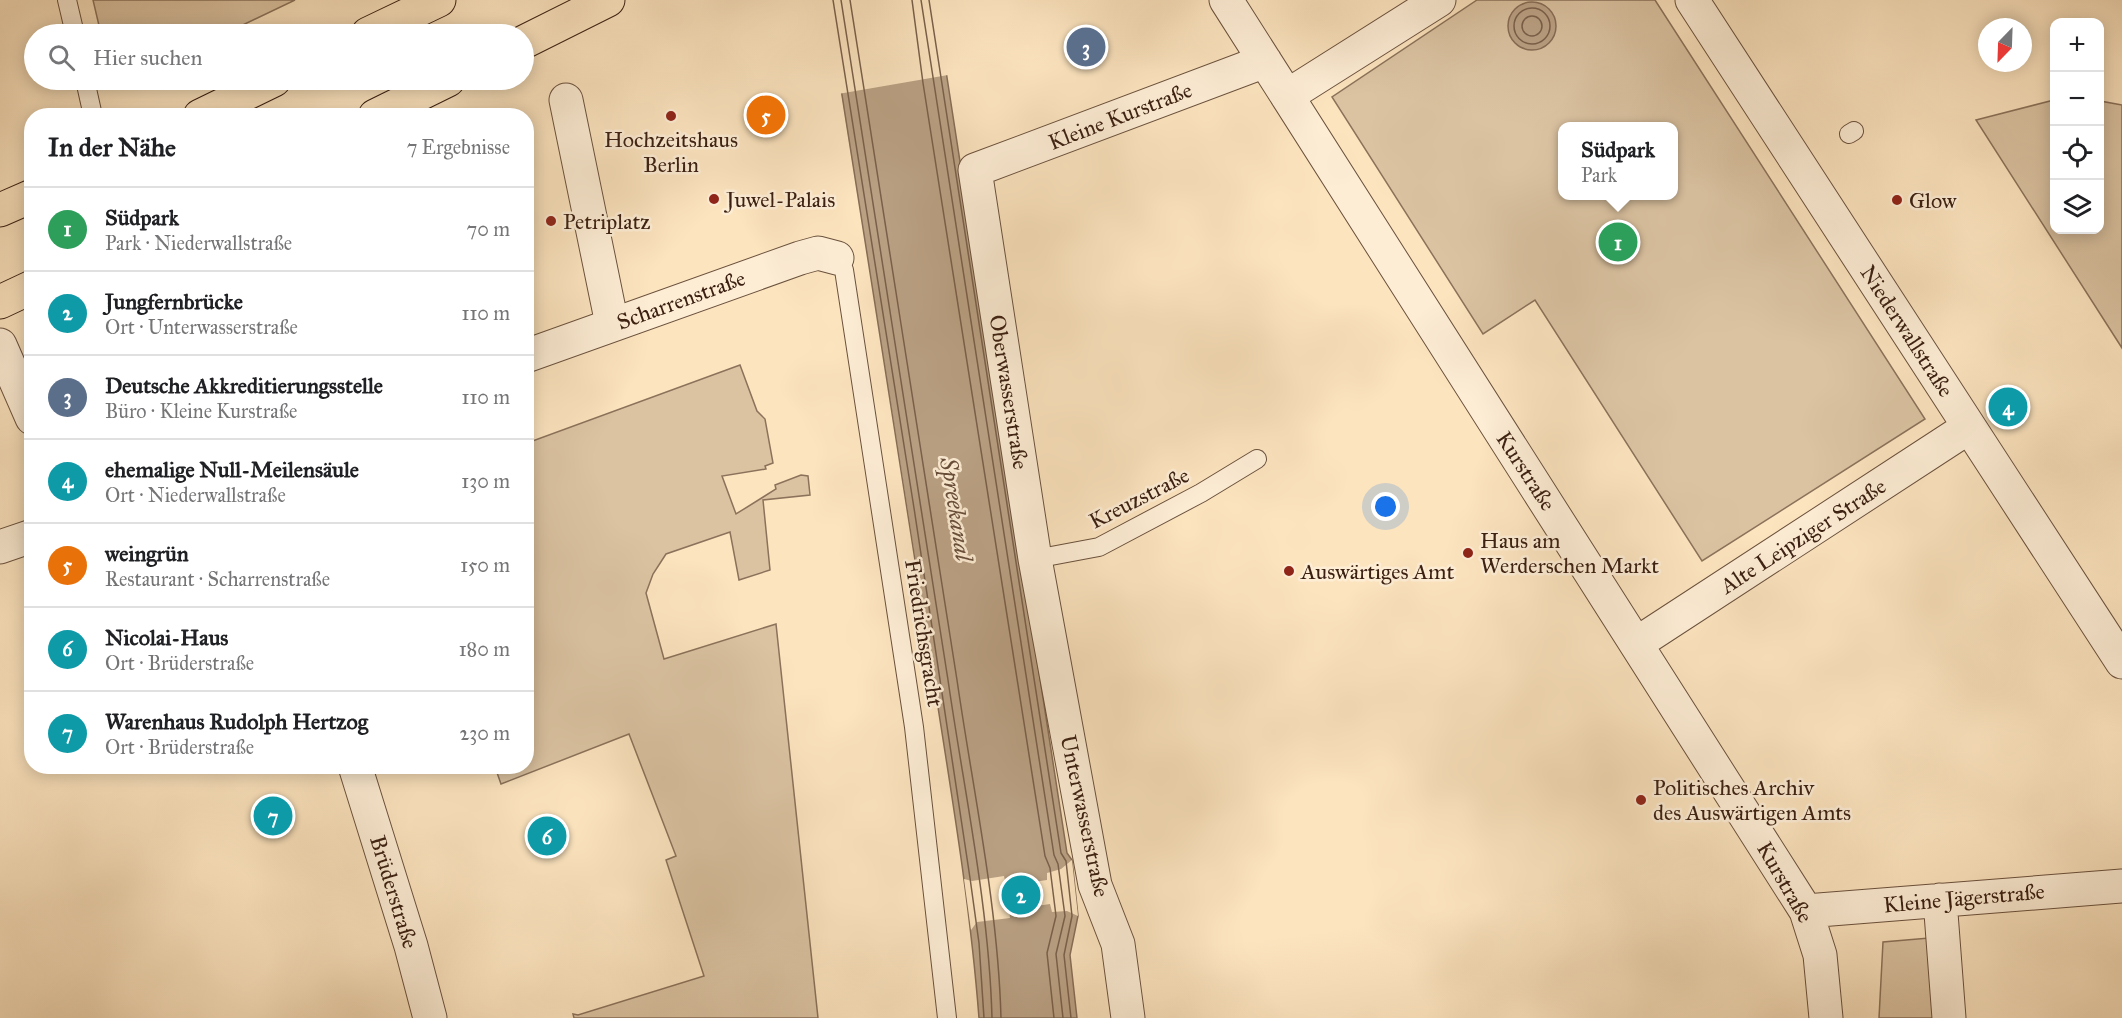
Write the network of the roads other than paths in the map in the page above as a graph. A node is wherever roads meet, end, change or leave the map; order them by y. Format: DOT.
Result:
graph roads {
  1 [pos="67,0"];
  2 [pos="439,0"];
  3 [pos="608,0"];
  4 [pos="1226,0"];
  5 [pos="1439,0"];
  6 [pos="1692,0"];
  7 [pos="73,24"];
  8 [pos="389,24"];
  9 [pos="534,37"];
  10 [pos="1265,62"];
  11 [pos="87,90"];
  12 [pos="253,90"];
  13 [pos="428,90"];
  14 [pos="1287,96"];
  15 [pos="566,100"];
  16 [pos="91,108"];
  17 [pos="216,108"];
  18 [pos="391,108"];
  19 [pos="975,170"];
  20 [pos="24,200"];
  21 [pos="0,210"];
  22 [pos="837,258"];
  23 [pos="24,290"];
  24 [pos="0,302"];
  25 [pos="612,324"];
  26 [pos="0,345"];
  27 [pos="534,353"];
  28 [pos="24,400"];
  29 [pos="1969,427"];
  30 [pos="1257,459"];
  31 [pos="24,539"];
  32 [pos="0,547"];
  33 [pos="1035,559"];
  34 [pos="1045,613"];
  35 [pos="1636,644"];
  36 [pos="2122,662"];
  37 [pos="357,774"];
  38 [pos="2122,886"];
  39 [pos="1940,900"];
  40 [pos="1806,911"];
  41 [pos="430,1018"];
  42 [pos="947,1018"];
  43 [pos="1128,1018"];
  44 [pos="1826,1018"];
  45 [pos="1949,1018"];
  1 -- 7 [label="lane"];
  2 -- 8 [label="main road"];
  3 -- 9 [label="main road"];
  4 -- 10 [label="street, Kurstraße"];
  5 -- 14 [label="street"];
  6 -- 29 [label="street, Niederwallstraße"];
  10 -- 14 [label="street, Kurstraße"];
  10 -- 19 [label="street, Kleine Kurstraße"];
  11 -- 16 [label="lane"];
  12 -- 17 [label="main road"];
  13 -- 18 [label="main road"];
  14 -- 35 [label="street, Kurstraße"];
  15 -- 25 [label="street"];
  19 -- 33 [label="street, Oberwasserstraße"];
  20 -- 21 [label="main road"];
  22 -- 25 [label="street, Scharrenstraße"];
  22 -- 42 [label="lane, Friedrichsgracht"];
  23 -- 24 [label="main road"];
  25 -- 27 [label="street, Scharrenstraße"];
  26 -- 28 [label="street"];
  29 -- 35 [label="street, Alte Leipziger Straße"];
  29 -- 36 [label="street, Niederwallstraße"];
  30 -- 33 [label="lane, Kreuzstraße"];
  31 -- 32 [label="street"];
  33 -- 34 [label="street, Oberwasserstraße"];
  34 -- 43 [label="street, Unterwasserstraße"];
  35 -- 40 [label="street, Kurstraße"];
  37 -- 41 [label="street, Brüderstraße"];
  38 -- 39 [label="street, Kleine Jägerstraße"];
  39 -- 40 [label="street, Kleine Jägerstraße"];
  39 -- 45 [label="street"];
  40 -- 44 [label="street, Kurstraße"];
}
